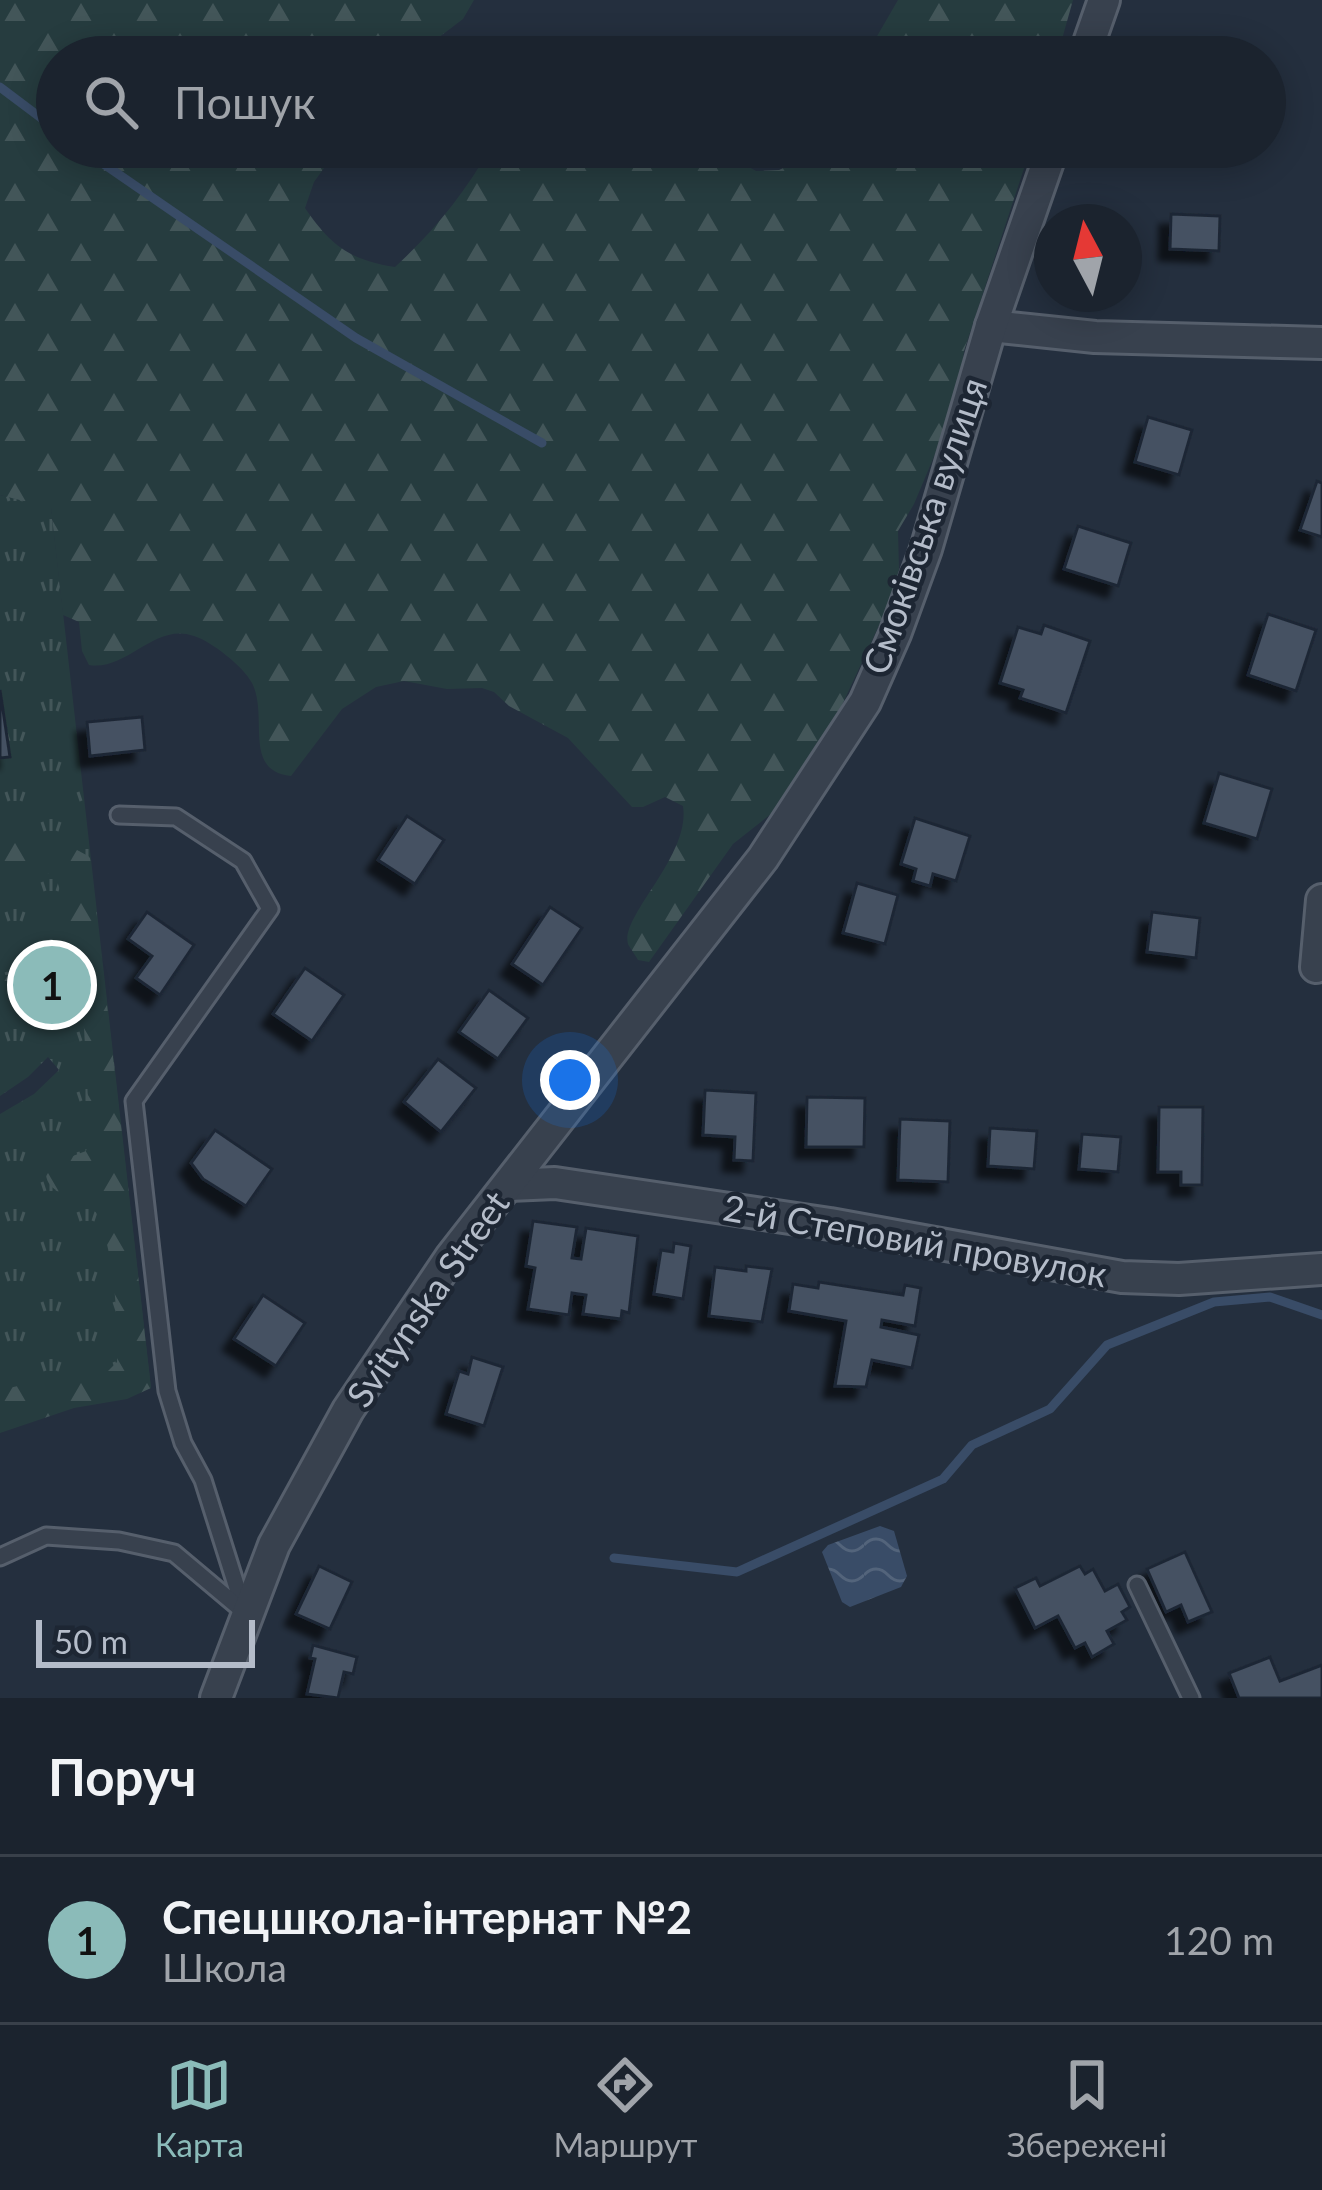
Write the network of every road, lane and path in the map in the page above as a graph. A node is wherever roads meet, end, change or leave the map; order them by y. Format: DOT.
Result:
graph roads {
  1 [pos="1104,0"];
  2 [pos="1091,36"];
  3 [pos="1046,168"];
  4 [pos="991,326"];
  5 [pos="1322,343"];
  6 [pos="119,814"];
  7 [pos="1322,901"];
  8 [pos="703,936"];
  9 [pos="1316,968"];
  10 [pos="508,1185"];
  11 [pos="1322,1270"];
  12 [pos="0,1557"];
  13 [pos="1137,1585"];
  14 [pos="245,1613"];
  15 [pos="215,1698"];
  16 [pos="1191,1698"];
  1 -- 2 [label="street"];
  3 -- 4 [label="street, Смоківська вулиця"];
  4 -- 5 [label="street"];
  4 -- 8 [label="street, Смоківська вулиця"];
  6 -- 14 [label="lane"];
  7 -- 9 [label="street"];
  8 -- 10 [label="street, Svitynska Street"];
  10 -- 11 [label="street, 2-й Степовий провулок"];
  10 -- 14 [label="street, Svitynska Street"];
  12 -- 14 [label="lane"];
  13 -- 16 [label="lane"];
  14 -- 15 [label="street, Svitynska Street"];
}
